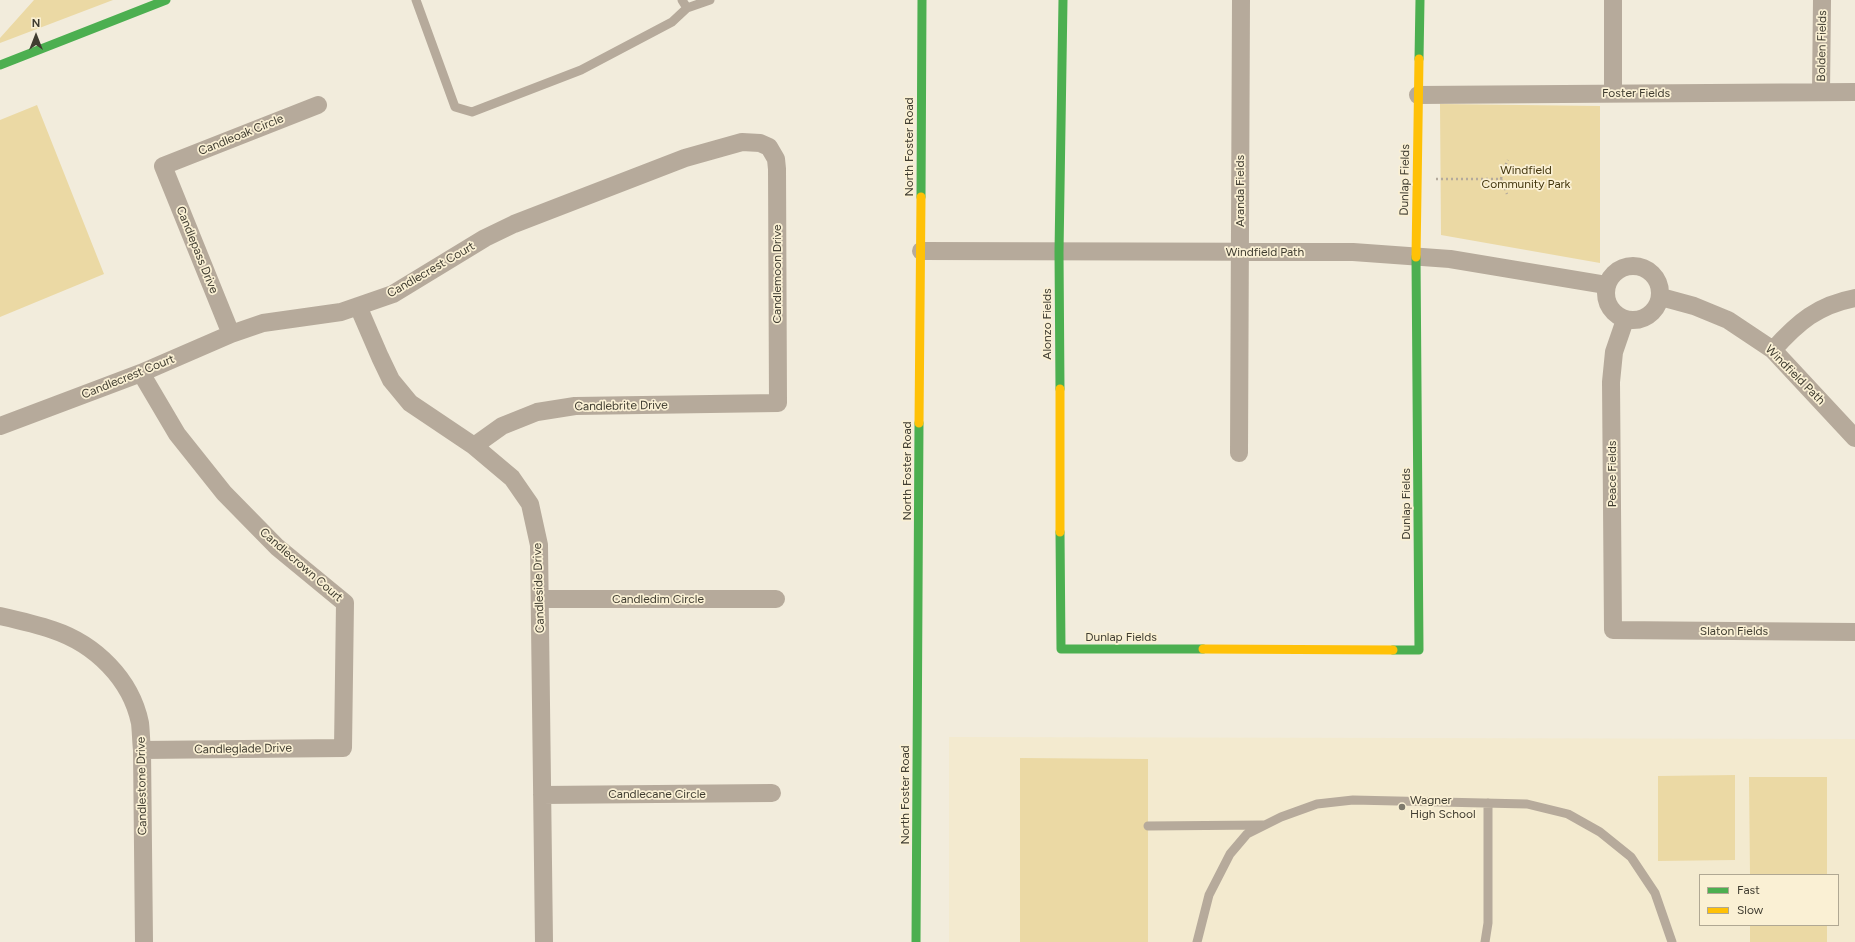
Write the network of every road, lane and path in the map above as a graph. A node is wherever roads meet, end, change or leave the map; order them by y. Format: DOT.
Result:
graph roads {
  1 [pos="166,0"];
  2 [pos="416,0"];
  3 [pos="682,0"];
  4 [pos="710,0"];
  5 [pos="922,0"];
  6 [pos="1063,0"];
  7 [pos="1241,0"];
  8 [pos="1420,0"];
  9 [pos="1613,0"];
  10 [pos="1822,0"];
  11 [pos="687,8"];
  12 [pos="0,64"];
  13 [pos="1821,92"];
  14 [pos="1855,92"];
  15 [pos="1613,93"];
  16 [pos="1418,96"];
  17 [pos="318,105"];
  18 [pos="769,147"];
  19 [pos="1508,160"];
  20 [pos="163,166"];
  21 [pos="1417,179"];
  22 [pos="1501,179"];
  23 [pos="1507,194"];
  24 [pos="921,251"];
  25 [pos="1058,252"];
  26 [pos="1240,252"];
  27 [pos="1416,257"];
  28 [pos="1606,285"];
  29 [pos="1661,297"];
  30 [pos="1855,298"];
  31 [pos="358,306"];
  32 [pos="1625,320"];
  33 [pos="230,334"];
  34 [pos="1773,350"];
  35 [pos="141,373"];
  36 [pos="778,403"];
  37 [pos="0,426"];
  38 [pos="1855,438"];
  39 [pos="474,446"];
  40 [pos="1239,453"];
  41 [pos="540,598"];
  42 [pos="776,599"];
  43 [pos="0,616"];
  44 [pos="1613,630"];
  45 [pos="1855,632"];
  46 [pos="1061,649"];
  47 [pos="343,748"];
  48 [pos="142,750"];
  49 [pos="772,793"];
  50 [pos="542,795"];
  51 [pos="1488,803"];
  52 [pos="1264,825"];
  53 [pos="1148,826"];
  54 [pos="144,942"];
  55 [pos="544,942"];
  56 [pos="916,942"];
  57 [pos="1197,942"];
  58 [pos="1484,942"];
  59 [pos="1672,942"];
  1 -- 12 [label="street"];
  2 -- 11 [label="lane"];
  3 -- 11 [label="lane"];
  4 -- 11 [label="lane"];
  5 -- 24 [label="street, North Foster Road"];
  6 -- 25 [label="street, Alonzo Fields"];
  7 -- 26 [label="street, Aranda Fields"];
  8 -- 16 [label="street, Dunlap Fields"];
  9 -- 15 [label="street"];
  10 -- 13 [label="street, Bolden Fields"];
  13 -- 14 [label="street, Foster Fields"];
  13 -- 15 [label="street, Foster Fields"];
  15 -- 16 [label="street, Foster Fields"];
  16 -- 21 [label="street, Dunlap Fields"];
  17 -- 20 [label="street, Candleoak Circle"];
  18 -- 31 [label="street, Candlecrest Court"];
  18 -- 36 [label="street, Candlemoon Drive"];
  19 -- 22 [label="path"];
  20 -- 33 [label="street, Candlepass Drive"];
  21 -- 22 [label="path"];
  21 -- 27 [label="street, Dunlap Fields"];
  22 -- 23 [label="path"];
  24 -- 25 [label="street, Windfield Path"];
  24 -- 56 [label="street, North Foster Road"];
  25 -- 26 [label="street, Windfield Path"];
  25 -- 46 [label="street, Alonzo Fields"];
  26 -- 27 [label="street, Windfield Path"];
  26 -- 40 [label="street, Aranda Fields"];
  27 -- 28 [label="street, Windfield Path"];
  27 -- 46 [label="street, Dunlap Fields"];
  28 -- 29 [label="street"];
  28 -- 32 [label="street"];
  29 -- 32 [label="street"];
  29 -- 34 [label="street, Windfield Path"];
  30 -- 34 [label="street"];
  31 -- 33 [label="street, Candlecrest Court"];
  31 -- 39 [label="street, Candleside Drive"];
  32 -- 44 [label="street, Peace Fields"];
  33 -- 35 [label="street, Candlecrest Court"];
  34 -- 38 [label="street, Windfield Path"];
  35 -- 37 [label="street, Candlecrest Court"];
  35 -- 47 [label="street, Candlecrown Court"];
  36 -- 39 [label="street, Candlebrite Drive"];
  39 -- 41 [label="street, Candleside Drive"];
  41 -- 42 [label="street, Candledim Circle"];
  41 -- 50 [label="street, Candleside Drive"];
  43 -- 48 [label="street, Candlestone Drive"];
  44 -- 45 [label="street, Slaton Fields"];
  47 -- 48 [label="street, Candleglade Drive"];
  48 -- 54 [label="street, Candlestone Drive"];
  49 -- 50 [label="street, Candlecane Circle"];
  50 -- 55 [label="street, Candleside Drive"];
  51 -- 52 [label="lane"];
  51 -- 58 [label="lane"];
  51 -- 59 [label="lane"];
  52 -- 53 [label="lane"];
  52 -- 57 [label="lane"];
}
